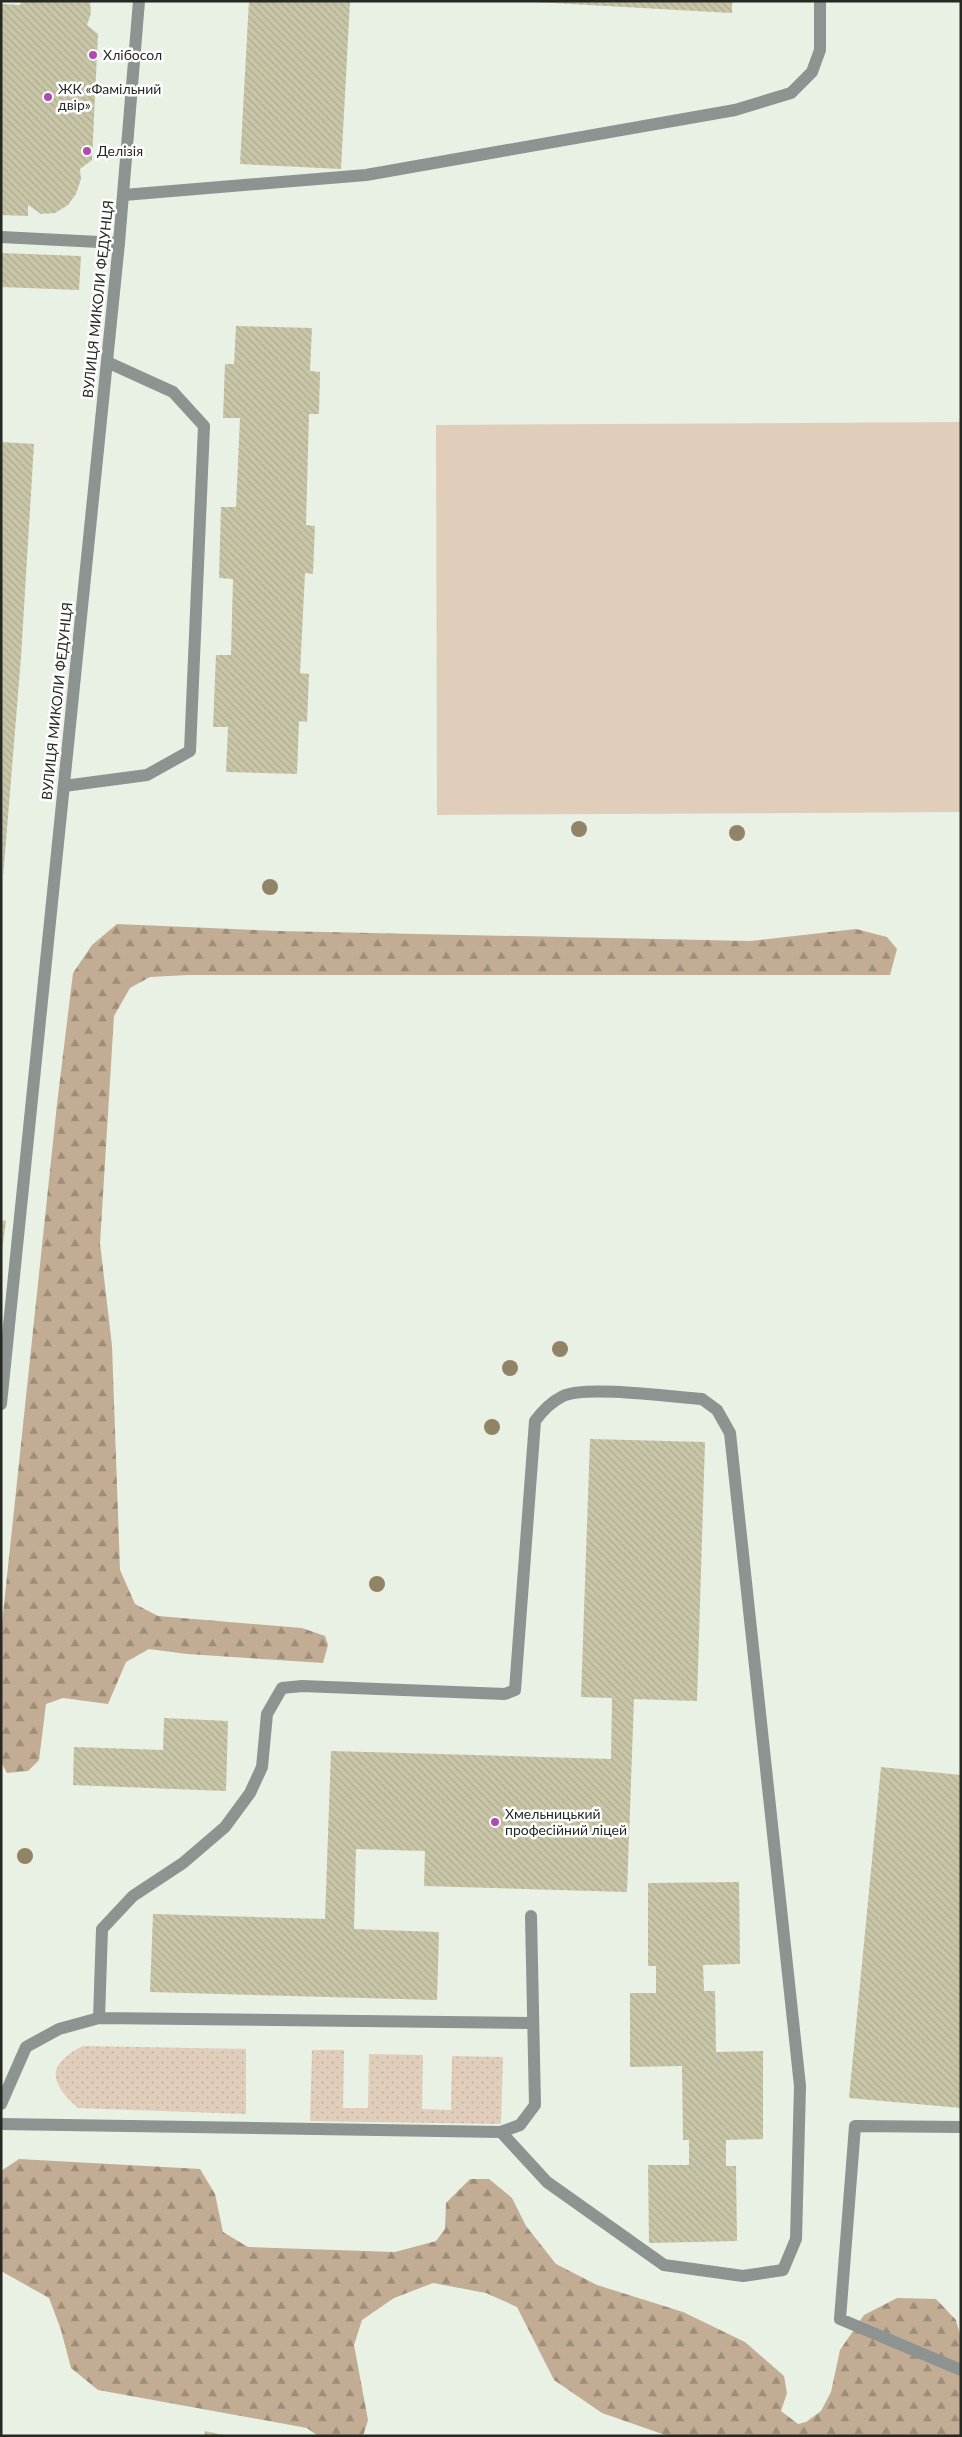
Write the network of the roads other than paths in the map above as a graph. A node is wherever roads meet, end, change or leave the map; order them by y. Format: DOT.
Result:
graph roads {
  1 [pos="139,1"];
  2 [pos="820,1"];
  3 [pos="124,195"];
  4 [pos="1,237"];
  5 [pos="119,243"];
  6 [pos="107,362"];
  7 [pos="64,786"];
  8 [pos="1,1404"];
  9 [pos="531,1916"];
  10 [pos="99,2018"];
  11 [pos="533,2023"];
  12 [pos="1,2104"];
  13 [pos="1,2124"];
  14 [pos="961,2127"];
  15 [pos="501,2132"];
  16 [pos="961,2370"];
  1 -- 3 [label="street, ВУЛИЦЯ МИКОЛИ ФЕДУНЦЯ"];
  2 -- 3 [label="street"];
  3 -- 5 [label="street, ВУЛИЦЯ МИКОЛИ ФЕДУНЦЯ"];
  4 -- 5 [label="street"];
  5 -- 6 [label="street, ВУЛИЦЯ МИКОЛИ ФЕДУНЦЯ"];
  6 -- 7 [label="street, ВУЛИЦЯ МИКОЛИ ФЕДУНЦЯ"];
  6 -- 7 [label="street"];
  7 -- 8 [label="street, ВУЛИЦЯ МИКОЛИ ФЕДУНЦЯ"];
  9 -- 11 [label="street"];
  10 -- 11 [label="street"];
  10 -- 12 [label="street"];
  10 -- 15 [label="street"];
  11 -- 15 [label="street"];
  13 -- 15 [label="street"];
  14 -- 16 [label="street"];
}
